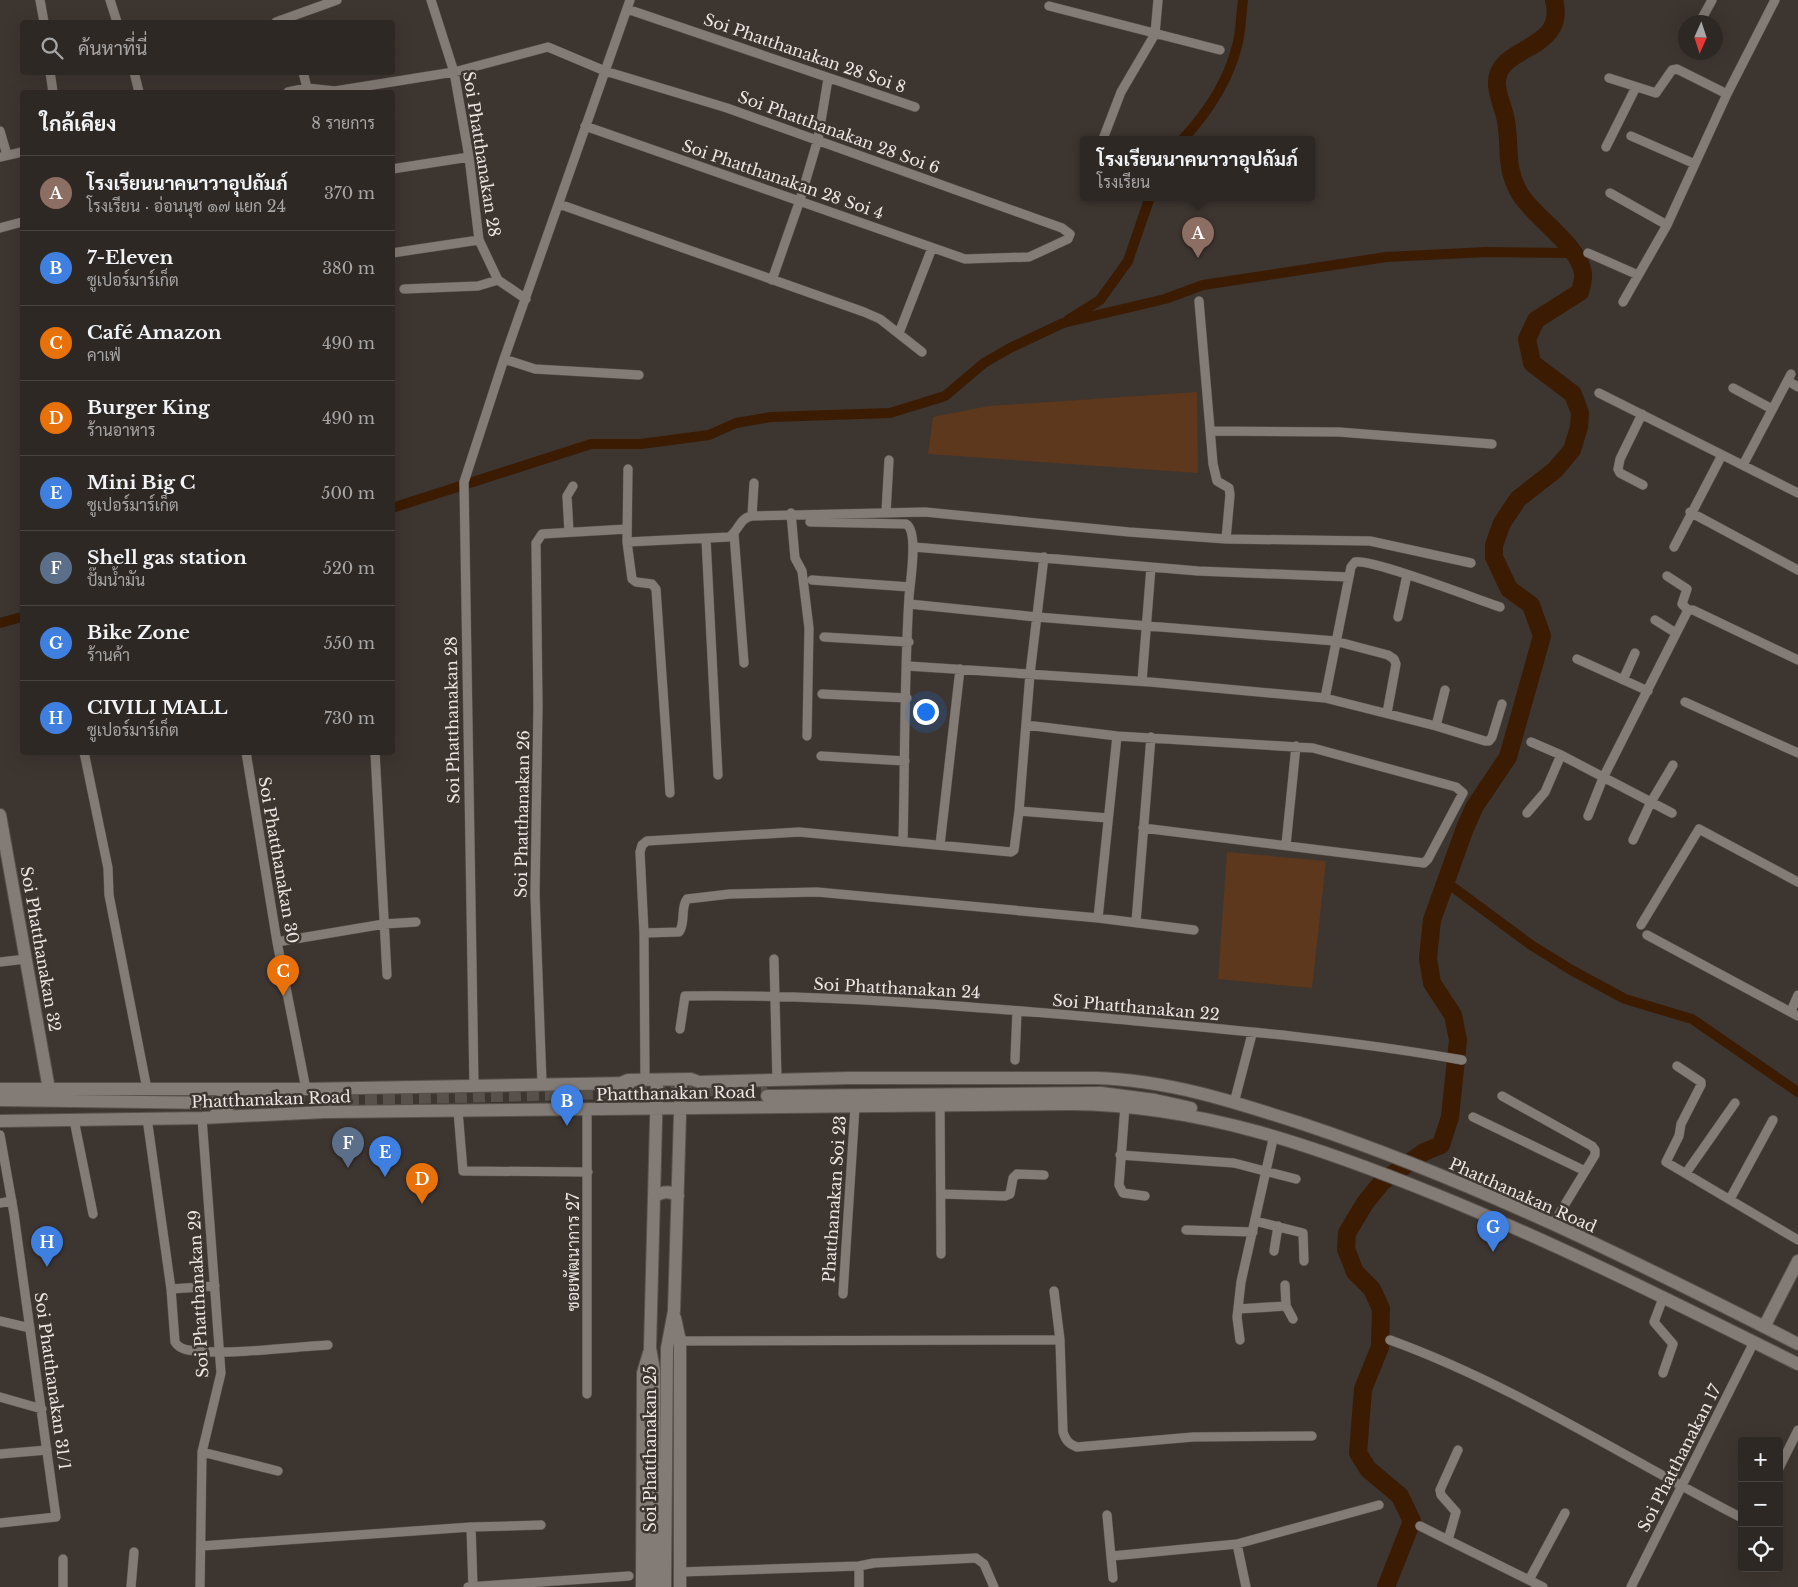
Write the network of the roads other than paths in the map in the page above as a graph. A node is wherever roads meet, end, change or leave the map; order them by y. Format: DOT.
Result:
graph roads {
  1 [pos="40,0"];
  2 [pos="110,0"];
  3 [pos="337,0"];
  4 [pos="431,0"];
  5 [pos="1158,0"];
  6 [pos="1712,0"];
  7 [pos="1775,0"];
  8 [pos="628,4"];
  9 [pos="1049,6"];
  10 [pos="1704,15"];
  11 [pos="44,20"];
  12 [pos="116,20"];
  13 [pos="290,20"];
  14 [pos="1155,34"];
  15 [pos="1220,50"];
  16 [pos="605,71"];
  17 [pos="454,72"];
  18 [pos="50,75"];
  19 [pos="135,75"];
  20 [pos="304,75"];
  21 [pos="1609,78"];
  22 [pos="828,79"];
  23 [pos="1636,87"];
  24 [pos="307,88"];
  25 [pos="53,90"];
  26 [pos="138,90"];
  27 [pos="298,90"];
  28 [pos="326,90"];
  29 [pos="341,90"];
  30 [pos="1727,94"];
  31 [pos="915,107"];
  32 [pos="585,126"];
  33 [pos="0,131"];
  34 [pos="1104,136"];
  35 [pos="1631,136"];
  36 [pos="818,139"];
  37 [pos="1606,147"];
  38 [pos="20,152"];
  39 [pos="4,156"];
  40 [pos="469,157"];
  41 [pos="1695,164"];
  42 [pos="395,169"];
  43 [pos="1610,193"];
  44 [pos="800,200"];
  45 [pos="559,204"];
  46 [pos="20,223"];
  47 [pos="1666,225"];
  48 [pos="0,228"];
  49 [pos="478,240"];
  50 [pos="932,248"];
  51 [pos="395,253"];
  52 [pos="1588,253"];
  53 [pos="970,260"];
  54 [pos="1638,275"];
  55 [pos="498,280"];
  56 [pos="772,280"];
  57 [pos="404,289"];
  58 [pos="526,299"];
  59 [pos="1199,301"];
  60 [pos="1623,302"];
  61 [pos="899,333"];
  62 [pos="922,352"];
  63 [pos="504,359"];
  64 [pos="639,375"];
  65 [pos="1798,387"];
  66 [pos="1733,388"];
  67 [pos="1599,393"];
  68 [pos="1772,409"];
  69 [pos="1642,414"];
  70 [pos="1210,431"];
  71 [pos="1492,444"];
  72 [pos="1722,455"];
  73 [pos="889,460"];
  74 [pos="1743,465"];
  75 [pos="628,469"];
  76 [pos="754,483"];
  77 [pos="1643,485"];
  78 [pos="573,486"];
  79 [pos="1798,493"];
  80 [pos="886,512"];
  81 [pos="1690,512"];
  82 [pos="792,514"];
  83 [pos="752,516"];
  84 [pos="810,522"];
  85 [pos="627,529"];
  86 [pos="569,532"];
  87 [pos="734,534"];
  88 [pos="706,539"];
  89 [pos="1226,539"];
  90 [pos="627,542"];
  91 [pos="914,547"];
  92 [pos="1674,547"];
  93 [pos="1044,557"];
  94 [pos="1472,563"];
  95 [pos="1151,567"];
  96 [pos="1798,570"];
  97 [pos="1407,575"];
  98 [pos="1667,576"];
  99 [pos="1349,577"];
  100 [pos="812,580"];
  101 [pos="910,586"];
  102 [pos="909,604"];
  103 [pos="1500,607"];
  104 [pos="1688,610"];
  105 [pos="1037,617"];
  106 [pos="1398,617"];
  107 [pos="1655,620"];
  108 [pos="1146,625"];
  109 [pos="1676,633"];
  110 [pos="824,637"];
  111 [pos="1335,641"];
  112 [pos="909,642"];
  113 [pos="1635,653"];
  114 [pos="1578,659"];
  115 [pos="1798,660"];
  116 [pos="744,663"];
  117 [pos="908,666"];
  118 [pos="960,669"];
  119 [pos="1030,674"];
  120 [pos="1622,680"];
  121 [pos="1142,681"];
  122 [pos="1445,690"];
  123 [pos="1648,691"];
  124 [pos="822,694"];
  125 [pos="907,698"];
  126 [pos="1325,698"];
  127 [pos="1685,702"];
  128 [pos="1502,704"];
  129 [pos="1387,713"];
  130 [pos="1026,725"];
  131 [pos="1436,726"];
  132 [pos="807,736"];
  133 [pos="1117,736"];
  134 [pos="1151,738"];
  135 [pos="1531,742"];
  136 [pos="1296,746"];
  137 [pos="1798,754"];
  138 [pos="85,755"];
  139 [pos="246,755"];
  140 [pos="375,755"];
  141 [pos="821,756"];
  142 [pos="1561,756"];
  143 [pos="905,761"];
  144 [pos="1673,765"];
  145 [pos="718,775"];
  146 [pos="1603,778"];
  147 [pos="670,793"];
  148 [pos="1651,802"];
  149 [pos="1019,811"];
  150 [pos="1527,813"];
  151 [pos="1672,813"];
  152 [pos="0,815"];
  153 [pos="1588,816"];
  154 [pos="1108,818"];
  155 [pos="1143,828"];
  156 [pos="1633,840"];
  157 [pos="902,842"];
  158 [pos="940,845"];
  159 [pos="1286,845"];
  160 [pos="1798,882"];
  161 [pos="1098,918"];
  162 [pos="416,922"];
  163 [pos="1136,922"];
  164 [pos="384,924"];
  165 [pos="1641,926"];
  166 [pos="1194,930"];
  167 [pos="644,933"];
  168 [pos="1647,935"];
  169 [pos="277,942"];
  170 [pos="26,959"];
  171 [pos="774,959"];
  172 [pos="0,962"];
  173 [pos="387,975"];
  174 [pos="1798,995"];
  175 [pos="776,996"];
  176 [pos="1017,1010"];
  177 [pos="1794,1013"];
  178 [pos="680,1029"];
  179 [pos="1252,1034"];
  180 [pos="1015,1060"];
  181 [pos="1461,1060"];
  182 [pos="1677,1066"];
  183 [pos="651,1081"];
  184 [pos="681,1082"];
  185 [pos="700,1082"];
  186 [pos="542,1084"];
  187 [pos="474,1087"];
  188 [pos="0,1089"];
  189 [pos="49,1089"];
  190 [pos="147,1089"];
  191 [pos="306,1089"];
  192 [pos="219,1090"];
  193 [pos="769,1091"];
  194 [pos="1502,1096"];
  195 [pos="0,1100"];
  196 [pos="1229,1102"];
  197 [pos="1735,1103"];
  198 [pos="940,1106"];
  199 [pos="1125,1106"];
  200 [pos="855,1107"];
  201 [pos="0,1108"];
  202 [pos="680,1109"];
  203 [pos="588,1110"];
  204 [pos="657,1110"];
  205 [pos="211,1111"];
  206 [pos="458,1111"];
  207 [pos="1474,1117"];
  208 [pos="147,1118"];
  209 [pos="74,1120"];
  210 [pos="1773,1120"];
  211 [pos="0,1121"];
  212 [pos="1260,1131"];
  213 [pos="0,1134"];
  214 [pos="1274,1135"];
  215 [pos="1120,1155"];
  216 [pos="1266,1170"];
  217 [pos="1585,1171"];
  218 [pos="588,1172"];
  219 [pos="1686,1174"];
  220 [pos="1044,1175"];
  221 [pos="1296,1179"];
  222 [pos="942,1194"];
  223 [pos="655,1196"];
  224 [pos="678,1196"];
  225 [pos="1145,1196"];
  226 [pos="1730,1199"];
  227 [pos="12,1201"];
  228 [pos="0,1203"];
  229 [pos="92,1214"];
  230 [pos="1254,1221"];
  231 [pos="1553,1224"];
  232 [pos="1278,1226"];
  233 [pos="1186,1230"];
  234 [pos="1253,1232"];
  235 [pos="1798,1240"];
  236 [pos="1274,1251"];
  237 [pos="942,1254"];
  238 [pos="1304,1261"];
  239 [pos="1798,1261"];
  240 [pos="1285,1285"];
  241 [pos="215,1286"];
  242 [pos="170,1289"];
  243 [pos="1054,1291"];
  244 [pos="843,1294"];
  245 [pos="1663,1298"];
  246 [pos="1286,1306"];
  247 [pos="1238,1309"];
  248 [pos="674,1311"];
  249 [pos="1293,1319"];
  250 [pos="0,1321"];
  251 [pos="1764,1327"];
  252 [pos="30,1328"];
  253 [pos="1060,1340"];
  254 [pos="1240,1340"];
  255 [pos="1390,1340"];
  256 [pos="680,1341"];
  257 [pos="1754,1342"];
  258 [pos="1798,1344"];
  259 [pos="328,1345"];
  260 [pos="650,1348"];
  261 [pos="220,1351"];
  262 [pos="1798,1364"];
  263 [pos="1663,1372"];
  264 [pos="587,1394"];
  265 [pos="0,1397"];
  266 [pos="42,1409"];
  267 [pos="1798,1430"];
  268 [pos="1312,1436"];
  269 [pos="47,1450"];
  270 [pos="1458,1450"];
  271 [pos="202,1452"];
  272 [pos="0,1454"];
  273 [pos="1783,1460"];
  274 [pos="278,1471"];
  275 [pos="1682,1487"];
  276 [pos="1379,1505"];
  277 [pos="1565,1513"];
  278 [pos="1107,1515"];
  279 [pos="1738,1516"];
  280 [pos="0,1524"];
  281 [pos="541,1525"];
  282 [pos="1420,1526"];
  283 [pos="471,1527"];
  284 [pos="1448,1540"];
  285 [pos="1237,1544"];
  286 [pos="201,1546"];
  287 [pos="134,1552"];
  288 [pos="1112,1556"];
  289 [pos="64,1559"];
  290 [pos="859,1566"];
  291 [pos="680,1572"];
  292 [pos="629,1576"];
  293 [pos="1113,1578"];
  294 [pos="1529,1580"];
  295 [pos="63,1587"];
  296 [pos="131,1587"];
  297 [pos="200,1587"];
  298 [pos="468,1587"];
  299 [pos="473,1587"];
  300 [pos="642,1587"];
  301 [pos="654,1587"];
  302 [pos="665,1587"];
  303 [pos="680,1587"];
  304 [pos="859,1587"];
  305 [pos="994,1587"];
  306 [pos="1246,1587"];
  307 [pos="1543,1587"];
  308 [pos="1631,1587"];
  1 -- 11 [label="street"];
  2 -- 12 [label="street"];
  3 -- 13 [label="street"];
  4 -- 17 [label="street, Soi Phatthanakan 28"];
  5 -- 14 [label="street"];
  6 -- 10 [label="street"];
  7 -- 30 [label="street"];
  8 -- 16 [label="street, Soi Phatthanakan 28"];
  8 -- 22 [label="street, Soi Phatthanakan 28 Soi 8"];
  9 -- 14 [label="street"];
  14 -- 15 [label="street"];
  14 -- 34 [label="street"];
  16 -- 17 [label="street, Soi Phatthanakan 28 Soi 6"];
  16 -- 32 [label="street, Soi Phatthanakan 28"];
  16 -- 36 [label="street, Soi Phatthanakan 28 Soi 6"];
  17 -- 29 [label="street, Soi Phatthanakan 28 Soi 6"];
  17 -- 40 [label="street, Soi Phatthanakan 28"];
  18 -- 25 [label="street"];
  19 -- 26 [label="street"];
  20 -- 24 [label="street"];
  21 -- 23 [label="street"];
  22 -- 31 [label="street, Soi Phatthanakan 28 Soi 8"];
  22 -- 36 [label="street"];
  23 -- 30 [label="street"];
  23 -- 37 [label="street"];
  24 -- 27 [label="street, Soi Phatthanakan 28 Soi 6"];
  24 -- 28 [label="street, Soi Phatthanakan 28 Soi 6"];
  30 -- 41 [label="street"];
  32 -- 44 [label="street, Soi Phatthanakan 28 Soi 4"];
  32 -- 45 [label="street, Soi Phatthanakan 28"];
  33 -- 39 [label="street"];
  35 -- 41 [label="street"];
  36 -- 44 [label="street"];
  36 -- 53 [label="street, Soi Phatthanakan 28 Soi 6"];
  38 -- 39 [label="street"];
  40 -- 42 [label="street"];
  40 -- 49 [label="street, Soi Phatthanakan 28"];
  41 -- 47 [label="street"];
  43 -- 47 [label="street"];
  44 -- 50 [label="street, Soi Phatthanakan 28 Soi 4"];
  44 -- 56 [label="street"];
  45 -- 56 [label="street"];
  45 -- 58 [label="street, Soi Phatthanakan 28"];
  46 -- 48 [label="street"];
  47 -- 54 [label="street"];
  49 -- 51 [label="street"];
  49 -- 55 [label="street, Soi Phatthanakan 28"];
  50 -- 53 [label="street, Soi Phatthanakan 28 Soi 4"];
  50 -- 61 [label="street"];
  52 -- 54 [label="street"];
  54 -- 60 [label="street"];
  55 -- 57 [label="street"];
  55 -- 58 [label="street, Soi Phatthanakan 28"];
  56 -- 61 [label="street"];
  58 -- 63 [label="street, Soi Phatthanakan 28"];
  59 -- 70 [label="street"];
  61 -- 62 [label="street"];
  63 -- 64 [label="street"];
  63 -- 187 [label="street, Soi Phatthanakan 28"];
  65 -- 68 [label="street"];
  66 -- 68 [label="street"];
  67 -- 69 [label="street"];
  68 -- 74 [label="street"];
  69 -- 72 [label="street"];
  69 -- 77 [label="street"];
  70 -- 71 [label="street"];
  70 -- 89 [label="street"];
  72 -- 74 [label="street"];
  72 -- 81 [label="street"];
  73 -- 80 [label="street"];
  74 -- 79 [label="street"];
  75 -- 85 [label="street"];
  76 -- 83 [label="street"];
  78 -- 86 [label="street"];
  80 -- 82 [label="street"];
  80 -- 89 [label="street"];
  81 -- 92 [label="street"];
  81 -- 96 [label="street"];
  82 -- 83 [label="street"];
  82 -- 132 [label="street"];
  83 -- 87 [label="street"];
  84 -- 91 [label="street"];
  85 -- 86 [label="street"];
  85 -- 90 [label="street"];
  86 -- 186 [label="street, Soi Phatthanakan 26"];
  87 -- 88 [label="street"];
  87 -- 116 [label="street"];
  88 -- 90 [label="street"];
  88 -- 145 [label="street"];
  89 -- 94 [label="street"];
  90 -- 147 [label="street"];
  91 -- 93 [label="street"];
  91 -- 101 [label="street"];
  93 -- 95 [label="street"];
  93 -- 105 [label="street"];
  95 -- 99 [label="street"];
  95 -- 108 [label="street"];
  97 -- 99 [label="street"];
  97 -- 103 [label="street"];
  97 -- 106 [label="street"];
  98 -- 104 [label="street"];
  99 -- 111 [label="street"];
  100 -- 101 [label="street"];
  101 -- 102 [label="street"];
  102 -- 105 [label="street"];
  102 -- 112 [label="street"];
  104 -- 109 [label="street"];
  104 -- 115 [label="street"];
  105 -- 108 [label="street"];
  105 -- 119 [label="street"];
  107 -- 109 [label="street"];
  108 -- 111 [label="street"];
  108 -- 121 [label="street"];
  109 -- 123 [label="street"];
  110 -- 112 [label="street"];
  111 -- 126 [label="street"];
  111 -- 129 [label="street"];
  112 -- 117 [label="street"];
  113 -- 120 [label="street"];
  114 -- 120 [label="street"];
  117 -- 118 [label="street"];
  117 -- 125 [label="street"];
  118 -- 119 [label="street"];
  118 -- 158 [label="street"];
  119 -- 121 [label="street"];
  119 -- 130 [label="street"];
  120 -- 123 [label="street"];
  121 -- 126 [label="street"];
  122 -- 131 [label="street"];
  123 -- 146 [label="street"];
  124 -- 125 [label="street"];
  125 -- 143 [label="street"];
  126 -- 129 [label="street"];
  127 -- 137 [label="street"];
  128 -- 131 [label="street"];
  129 -- 131 [label="street"];
  130 -- 133 [label="street"];
  130 -- 149 [label="street"];
  133 -- 134 [label="street"];
  133 -- 154 [label="street"];
  134 -- 136 [label="street"];
  134 -- 155 [label="street"];
  135 -- 142 [label="street"];
  136 -- 159 [label="street"];
  136 -- 159 [label="street"];
  138 -- 190 [label="street"];
  139 -- 169 [label="street, Soi Phatthanakan 30"];
  140 -- 164 [label="street"];
  141 -- 143 [label="street"];
  142 -- 146 [label="street"];
  142 -- 150 [label="street"];
  143 -- 157 [label="street"];
  144 -- 148 [label="street"];
  146 -- 148 [label="street"];
  146 -- 153 [label="street"];
  148 -- 151 [label="street"];
  148 -- 156 [label="street"];
  149 -- 154 [label="street"];
  149 -- 158 [label="street"];
  152 -- 170 [label="main road, Soi Phatthanakan 32"];
  154 -- 161 [label="street"];
  155 -- 159 [label="street"];
  155 -- 163 [label="street"];
  157 -- 158 [label="street"];
  157 -- 167 [label="street"];
  160 -- 165 [label="street"];
  161 -- 163 [label="street"];
  161 -- 167 [label="street"];
  162 -- 164 [label="street"];
  163 -- 166 [label="street"];
  164 -- 169 [label="street"];
  164 -- 173 [label="street"];
  167 -- 183 [label="street"];
  168 -- 177 [label="street"];
  169 -- 191 [label="street, Soi Phatthanakan 30"];
  170 -- 172 [label="street"];
  170 -- 189 [label="main road, Soi Phatthanakan 32"];
  171 -- 175 [label="street"];
  174 -- 177 [label="street"];
  175 -- 176 [label="street, Soi Phatthanakan 24"];
  175 -- 178 [label="street, Soi Phatthanakan 24"];
  175 -- 193 [label="street"];
  176 -- 179 [label="street, Soi Phatthanakan 22"];
  176 -- 180 [label="street"];
  179 -- 181 [label="street, Soi Phatthanakan 22"];
  179 -- 196 [label="street"];
  182 -- 219 [label="street"];
  183 -- 184 [label="main road"];
  183 -- 185 [label="main road, Phatthanakan Road"];
  183 -- 186 [label="main road, Phatthanakan Road"];
  183 -- 204 [label="main road, Soi Phatthanakan 25"];
  184 -- 185 [label="main road"];
  184 -- 202 [label="main road, Soi Phatthanakan 25"];
  185 -- 193 [label="main road, Phatthanakan Road"];
  186 -- 187 [label="main road, Phatthanakan Road"];
  187 -- 191 [label="main road, Phatthanakan Road"];
  188 -- 189 [label="main road, Phatthanakan Road"];
  189 -- 190 [label="main road, Phatthanakan Road"];
  190 -- 192 [label="main road, Phatthanakan Road"];
  191 -- 192 [label="main road, Phatthanakan Road"];
  192 -- 205 [label="main road"];
  193 -- 196 [label="main road, Phatthanakan Road"];
  193 -- 200 [label="main road, Phatthanakan Road"];
  193 -- 202 [label="main road, Phatthanakan Road"];
  193 -- 212 [label="main road, Phatthanakan Road"];
  194 -- 217 [label="street"];
  195 -- 205 [label="main road, Phatthanakan Road"];
  196 -- 231 [label="main road, Phatthanakan Road"];
  197 -- 219 [label="street"];
  198 -- 199 [label="main road, Phatthanakan Road"];
  198 -- 200 [label="main road, Phatthanakan Road"];
  198 -- 222 [label="street"];
  199 -- 212 [label="main road, Phatthanakan Road"];
  199 -- 215 [label="street"];
  200 -- 244 [label="street, Phatthanakan Soi 23"];
  201 -- 205 [label="main road, Phatthanakan Road"];
  202 -- 204 [label="main road, Phatthanakan Road"];
  202 -- 224 [label="main road, Soi Phatthanakan 25"];
  203 -- 204 [label="main road, Phatthanakan Road"];
  203 -- 206 [label="main road, Phatthanakan Road"];
  203 -- 218 [label="street, ซอยพัฒนาการ 27"];
  204 -- 223 [label="main road, Soi Phatthanakan 25"];
  205 -- 206 [label="main road, Phatthanakan Road"];
  205 -- 208 [label="main road, Phatthanakan Road"];
  205 -- 241 [label="street, Soi Phatthanakan 29"];
  206 -- 218 [label="street"];
  207 -- 217 [label="street"];
  208 -- 209 [label="main road, Phatthanakan Road"];
  208 -- 242 [label="street"];
  209 -- 211 [label="main road, Phatthanakan Road"];
  209 -- 229 [label="street"];
  210 -- 226 [label="street"];
  212 -- 214 [label="main road, Phatthanakan Road"];
  213 -- 227 [label="street, Soi Phatthanakan 31/1"];
  214 -- 216 [label="street"];
  214 -- 245 [label="main road, Phatthanakan Road"];
  215 -- 216 [label="street"];
  215 -- 225 [label="street"];
  216 -- 221 [label="street"];
  216 -- 230 [label="street"];
  217 -- 231 [label="street"];
  218 -- 264 [label="street, ซอยพัฒนาการ 27"];
  219 -- 226 [label="street"];
  220 -- 222 [label="street"];
  222 -- 237 [label="street"];
  223 -- 224 [label="main road"];
  223 -- 260 [label="main road, Soi Phatthanakan 25"];
  224 -- 248 [label="main road, Soi Phatthanakan 25"];
  226 -- 235 [label="street"];
  227 -- 228 [label="street"];
  227 -- 252 [label="street, Soi Phatthanakan 31/1"];
  230 -- 232 [label="street"];
  230 -- 234 [label="street"];
  231 -- 251 [label="main road, Phatthanakan Road"];
  232 -- 236 [label="street"];
  232 -- 238 [label="street"];
  233 -- 234 [label="street"];
  234 -- 247 [label="street"];
  239 -- 251 [label="main road"];
  240 -- 246 [label="street"];
  241 -- 242 [label="street"];
  241 -- 261 [label="street, Soi Phatthanakan 29"];
  242 -- 261 [label="street"];
  243 -- 253 [label="street"];
  245 -- 257 [label="main road, Phatthanakan Road"];
  245 -- 263 [label="street"];
  246 -- 247 [label="street"];
  246 -- 249 [label="street"];
  247 -- 254 [label="street"];
  248 -- 256 [label="main road, Soi Phatthanakan 25"];
  248 -- 302 [label="main road, Soi Phatthanakan 25"];
  250 -- 252 [label="street"];
  251 -- 258 [label="main road, Phatthanakan Road"];
  252 -- 266 [label="street, Soi Phatthanakan 31/1"];
  253 -- 256 [label="street"];
  253 -- 268 [label="street"];
  255 -- 275 [label="street"];
  256 -- 291 [label="main road, Soi Phatthanakan 25"];
  257 -- 262 [label="main road, Phatthanakan Road"];
  257 -- 275 [label="street, Soi Phatthanakan 17"];
  259 -- 261 [label="street"];
  260 -- 300 [label="main road, Soi Phatthanakan 25"];
  260 -- 301 [label="main road, Soi Phatthanakan 25"];
  261 -- 271 [label="street, Soi Phatthanakan 29"];
  265 -- 266 [label="street"];
  266 -- 269 [label="street, Soi Phatthanakan 31/1"];
  267 -- 273 [label="street"];
  269 -- 272 [label="street"];
  269 -- 280 [label="street, Soi Phatthanakan 31/1"];
  270 -- 284 [label="street"];
  271 -- 274 [label="street"];
  271 -- 286 [label="street, Soi Phatthanakan 29"];
  275 -- 279 [label="street"];
  275 -- 308 [label="street, Soi Phatthanakan 17"];
  276 -- 285 [label="street"];
  277 -- 294 [label="street"];
  278 -- 288 [label="street"];
  281 -- 283 [label="street"];
  282 -- 284 [label="street"];
  283 -- 286 [label="street"];
  283 -- 299 [label="street"];
  284 -- 294 [label="street"];
  285 -- 288 [label="street"];
  285 -- 306 [label="street"];
  286 -- 297 [label="street, Soi Phatthanakan 29"];
  287 -- 296 [label="street"];
  288 -- 293 [label="street"];
  289 -- 295 [label="street"];
  290 -- 291 [label="street"];
  290 -- 304 [label="street"];
  290 -- 305 [label="street"];
  291 -- 303 [label="main road, Soi Phatthanakan 25"];
  292 -- 299 [label="street"];
  294 -- 307 [label="street"];
  298 -- 299 [label="street"];
}
